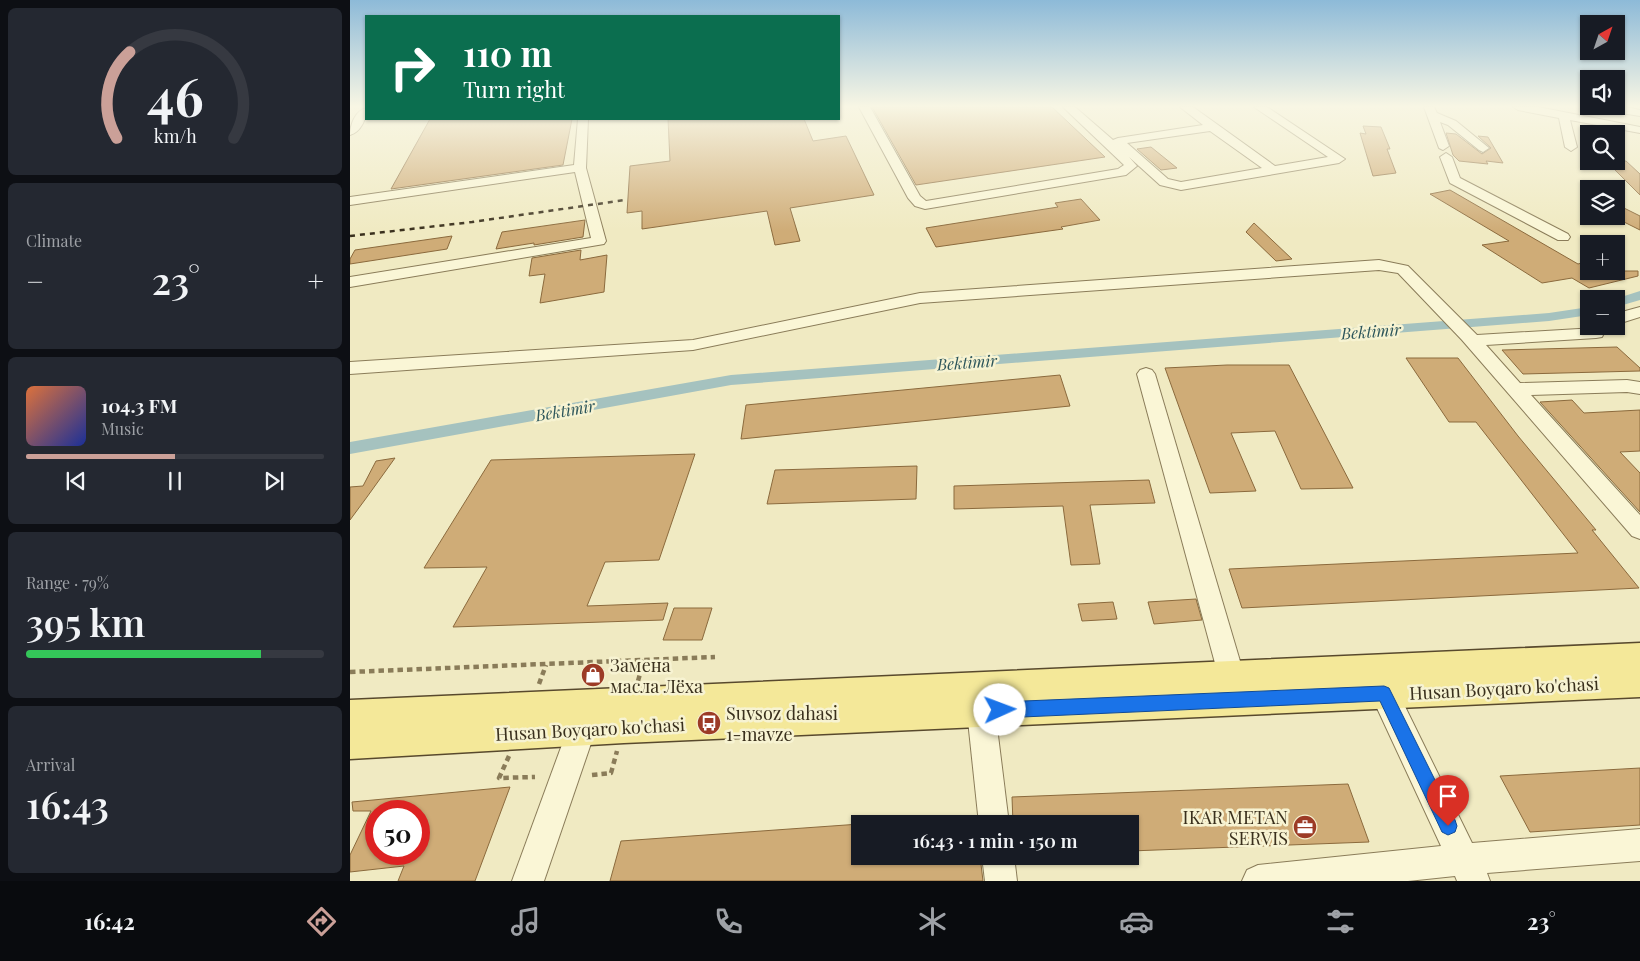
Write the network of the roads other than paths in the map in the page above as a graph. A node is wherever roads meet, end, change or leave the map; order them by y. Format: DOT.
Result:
graph roads {
  1 [pos="581,148"];
  2 [pos="887,148"];
  3 [pos="1114,148"];
  4 [pos="1127,148"];
  5 [pos="1241,148"];
  6 [pos="1322,148"];
  7 [pos="1444,148"];
  8 [pos="580,168"];
  9 [pos="1272,170"];
  10 [pos="350,201"];
  11 [pos="1563,237"];
  12 [pos="350,282"];
  13 [pos="1640,312"];
  14 [pos="1625,317"];
  15 [pos="1580,334"];
  16 [pos="1470,339"];
  17 [pos="350,368"];
  18 [pos="1146,374"];
  19 [pos="1640,388"];
  20 [pos="1514,389"];
  21 [pos="1640,530"];
  22 [pos="1640,658"];
  23 [pos="1232,678"];
  24 [pos="1640,681"];
  25 [pos="1384,693"];
  26 [pos="981,699"];
  27 [pos="350,716"];
  28 [pos="586,718"];
  29 [pos="350,741"];
  30 [pos="993,815"];
  31 [pos="1640,845"];
  32 [pos="999,865"];
  33 [pos="1469,870"];
  34 [pos="528,881"];
  35 [pos="1001,881"];
  36 [pos="1258,881"];
  1 -- 8 [label="street"];
  2 -- 3 [label="street"];
  4 -- 9 [label="street"];
  5 -- 9 [label="street"];
  6 -- 9 [label="street"];
  7 -- 11 [label="street"];
  8 -- 10 [label="street"];
  8 -- 12 [label="street"];
  13 -- 14 [label="street"];
  15 -- 16 [label="street"];
  16 -- 17 [label="street"];
  16 -- 20 [label="street"];
  18 -- 23 [label="street"];
  19 -- 20 [label="street"];
  20 -- 21 [label="street"];
  22 -- 23 [label="main road, Husan Boyqaro ko'chasi"];
  23 -- 26 [label="main road, Husan Boyqaro ko'chasi"];
  24 -- 25 [label="main road, Husan Boyqaro ko'chasi"];
  25 -- 26 [label="main road, Husan Boyqaro ko'chasi"];
  25 -- 33 [label="street"];
  26 -- 28 [label="main road, Husan Boyqaro ko'chasi"];
  26 -- 30 [label="street"];
  27 -- 28 [label="main road, Husan Boyqaro ko'chasi"];
  28 -- 29 [label="main road, Husan Boyqaro ko'chasi"];
  28 -- 34 [label="street"];
  31 -- 33 [label="street"];
  32 -- 35 [label="street"];
  33 -- 36 [label="street"];
}
